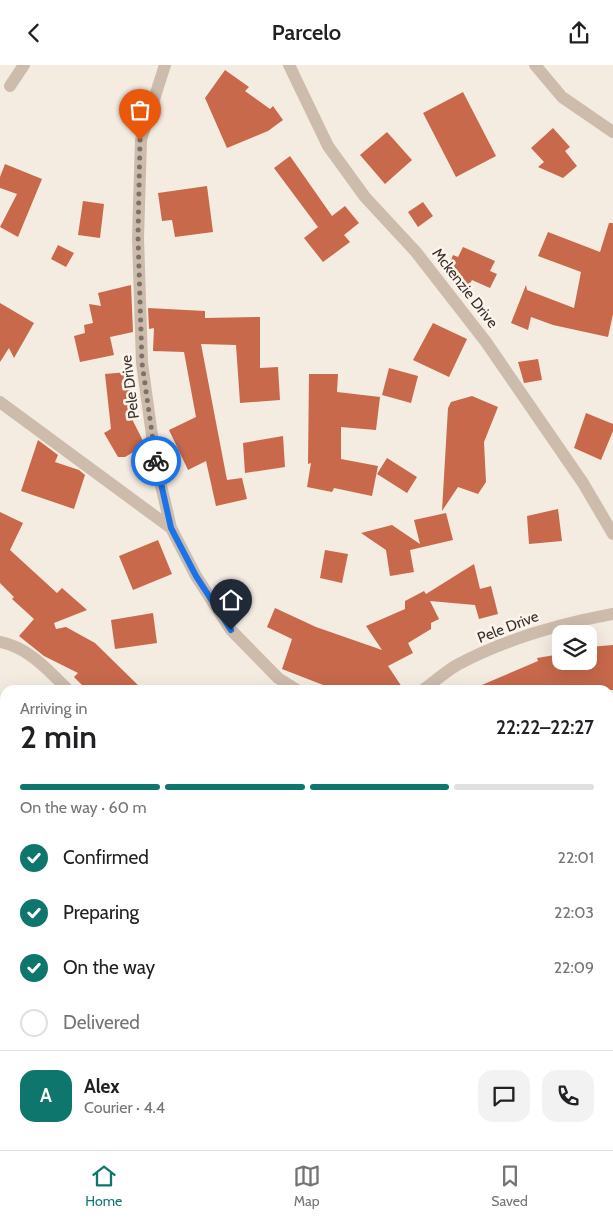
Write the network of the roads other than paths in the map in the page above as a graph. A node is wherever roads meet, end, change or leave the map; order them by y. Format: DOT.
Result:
graph roads {
  1 [pos="24,65"];
  2 [pos="164,65"];
  3 [pos="289,65"];
  4 [pos="535,65"];
  5 [pos="10,86"];
  6 [pos="613,132"];
  7 [pos="0,402"];
  8 [pos="171,528"];
  9 [pos="613,534"];
  10 [pos="613,614"];
  11 [pos="0,642"];
  12 [pos="63,685"];
  13 [pos="290,685"];
  14 [pos="430,685"];
  1 -- 5 [label="street"];
  2 -- 8 [label="street, Pele Drive"];
  3 -- 9 [label="street, Mckenzie Drive"];
  4 -- 6 [label="street"];
  7 -- 8 [label="street"];
  8 -- 13 [label="street, Pele Drive"];
  10 -- 14 [label="street, Pele Drive"];
  11 -- 12 [label="street"];
}
